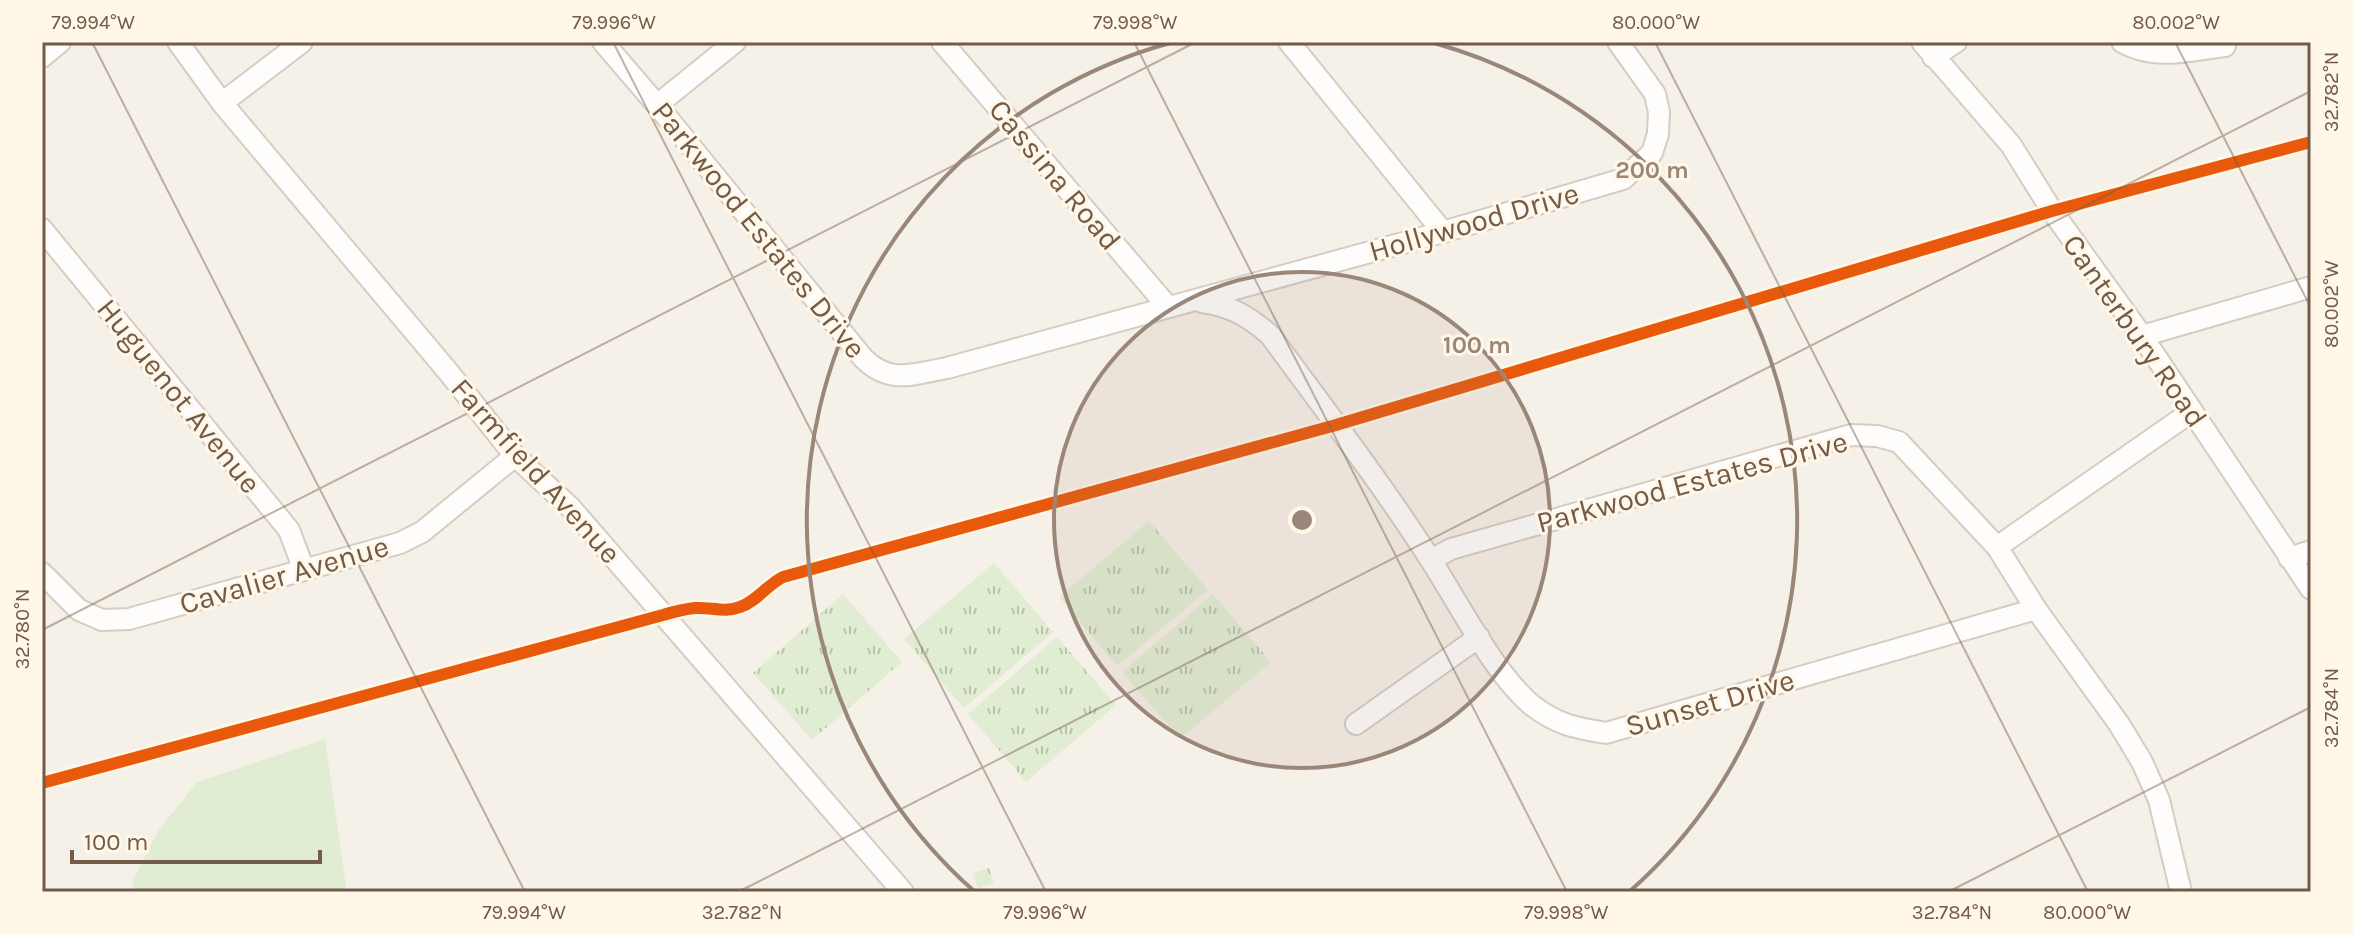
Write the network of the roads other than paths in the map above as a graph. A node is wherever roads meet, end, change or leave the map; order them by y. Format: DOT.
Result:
graph roads {
  1 [pos="60,42"];
  2 [pos="178,42"];
  3 [pos="302,42"];
  4 [pos="603,42"];
  5 [pos="735,42"];
  6 [pos="942,42"];
  7 [pos="1289,42"];
  8 [pos="1618,42"];
  9 [pos="1956,42"];
  10 [pos="2122,42"];
  11 [pos="2225,46"];
  12 [pos="1928,49"];
  13 [pos="42,57"];
  14 [pos="222,103"];
  15 [pos="657,105"];
  16 [pos="42,229"];
  17 [pos="1443,232"];
  18 [pos="2311,287"];
  19 [pos="1195,301"];
  20 [pos="1168,307"];
  21 [pos="2142,336"];
  22 [pos="2191,412"];
  23 [pos="515,456"];
  24 [pos="1997,547"];
  25 [pos="2311,551"];
  26 [pos="2289,558"];
  27 [pos="1431,560"];
  28 [pos="304,570"];
  29 [pos="42,573"];
  30 [pos="2311,589"];
  31 [pos="2036,609"];
  32 [pos="1479,637"];
  33 [pos="1356,724"];
  34 [pos="903,892"];
  35 [pos="2181,892"];
  1 -- 13 [label="street"];
  2 -- 14 [label="street, Farmfield Avenue"];
  3 -- 14 [label="street"];
  4 -- 15 [label="street, Parkwood Estates Drive"];
  5 -- 15 [label="street"];
  6 -- 20 [label="street, Cassina Road"];
  7 -- 17 [label="street"];
  8 -- 17 [label="street, Hollywood Drive"];
  9 -- 12 [label="street"];
  10 -- 11 [label="street"];
  12 -- 21 [label="street, Canterbury Road"];
  14 -- 23 [label="street, Farmfield Avenue"];
  15 -- 20 [label="street, Parkwood Estates Drive"];
  16 -- 28 [label="street, Huguenot Avenue"];
  17 -- 19 [label="street, Hollywood Drive"];
  18 -- 21 [label="street"];
  19 -- 20 [label="street, Hollywood Drive"];
  19 -- 27 [label="street, Sunset Drive"];
  21 -- 22 [label="street, Canterbury Road"];
  22 -- 24 [label="street"];
  22 -- 26 [label="street, Canterbury Road"];
  23 -- 28 [label="street, Cavalier Avenue"];
  23 -- 34 [label="street, Farmfield Avenue"];
  24 -- 27 [label="street, Parkwood Estates Drive"];
  24 -- 31 [label="street, Parkwood Estates Drive"];
  25 -- 26 [label="street"];
  26 -- 30 [label="street, Canterbury Road"];
  27 -- 32 [label="street, Sunset Drive"];
  28 -- 29 [label="street, Cavalier Avenue"];
  31 -- 32 [label="street, Sunset Drive"];
  31 -- 35 [label="street, Parkwood Estates Drive"];
  32 -- 33 [label="street"];
}
